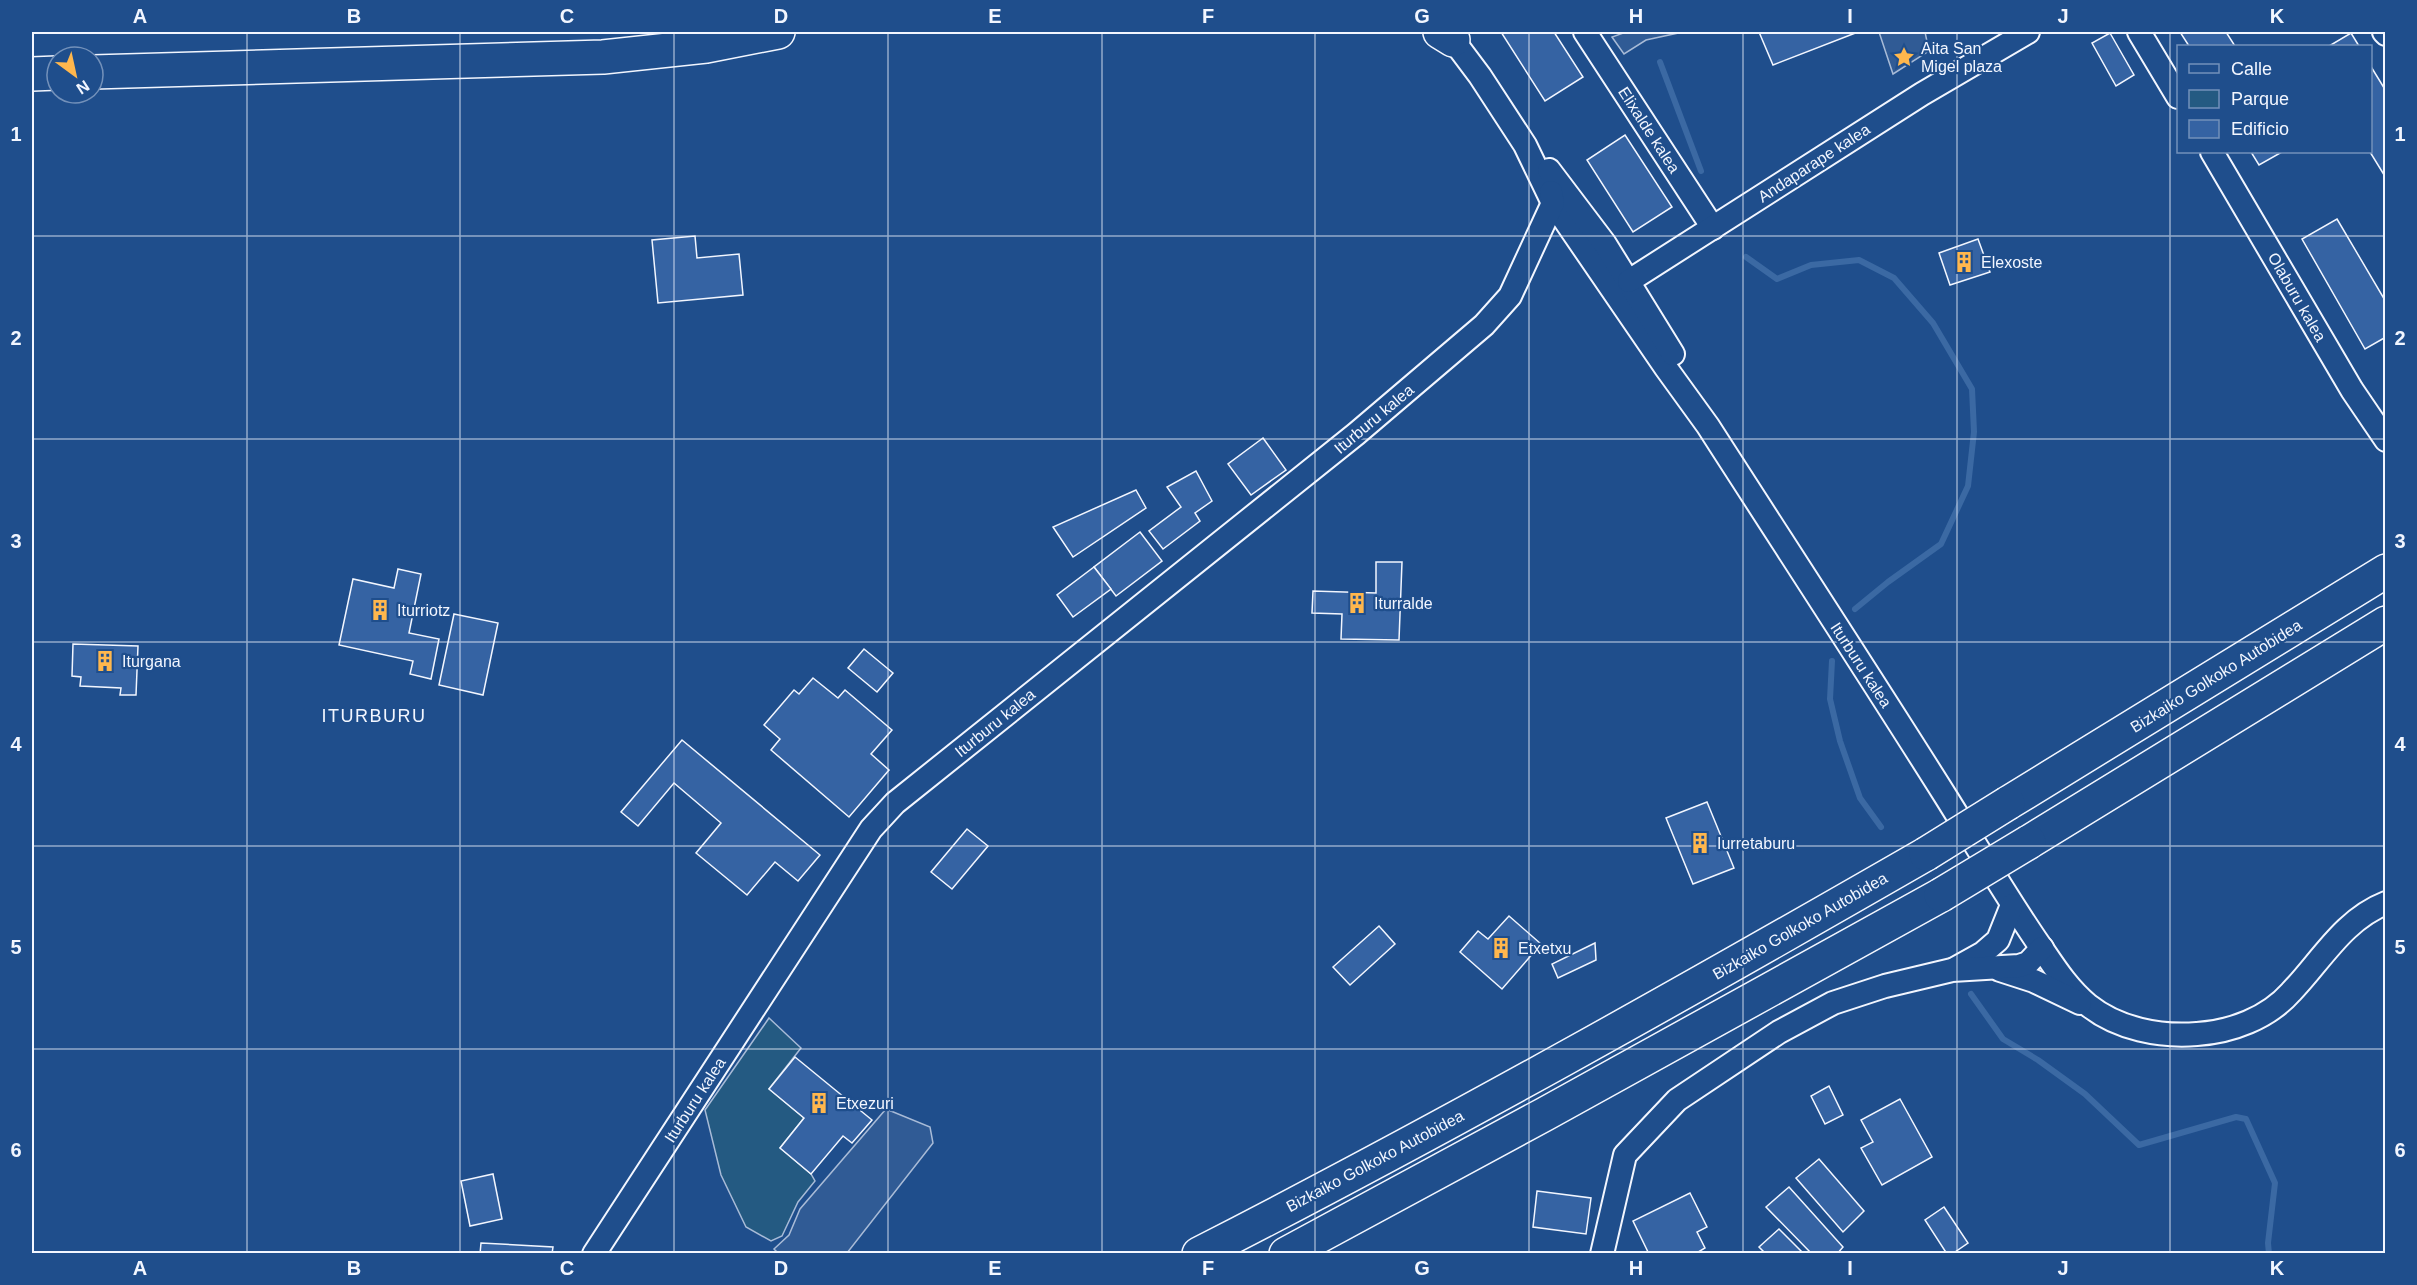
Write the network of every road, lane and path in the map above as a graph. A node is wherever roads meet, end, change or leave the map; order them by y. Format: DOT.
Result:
graph roads {
  1 [pos="778,32"];
  2 [pos="1585,32"];
  3 [pos="2028,32"];
  4 [pos="2139,32"];
  5 [pos="1452,34"];
  6 [pos="2006,39"];
  7 [pos="105,72"];
  8 [pos="2177,95"];
  9 [pos="1525,145"];
  10 [pos="2212,153"];
  11 [pos="1545,165"];
  12 [pos="1553,203"];
  13 [pos="1570,228"];
  14 [pos="1713,228"];
  15 [pos="1629,281"];
  16 [pos="1670,374"];
  17 [pos="1708,426"];
  18 [pos="2385,440"];
  19 [pos="2385,571"];
  20 [pos="2385,623"];
  21 [pos="2385,903"];
  22 [pos="2012,905"];
  23 [pos="2040,946"];
  24 [pos="1991,961"];
  25 [pos="2090,1007"];
  26 [pos="594,1254"];
  27 [pos="1199,1254"];
  28 [pos="1286,1254"];
  29 [pos="1602,1254"];
  1 -- 7 [label="highway"];
  2 -- 14 [label="street, Elixalde kalea"];
  3 -- 6 [label="street, Andaparape kalea"];
  4 -- 8 [label="street"];
  5 -- 9 [label="street"];
  6 -- 14 [label="street, Andaparape kalea"];
  9 -- 11 [label="street"];
  9 -- 12 [label="street"];
  10 -- 18 [label="street, Olaburu kalea"];
  11 -- 12 [label="street"];
  11 -- 15 [label="street"];
  12 -- 13 [label="street"];
  12 -- 26 [label="street, Iturburu kalea"];
  13 -- 15 [label="street"];
  13 -- 16 [label="street"];
  14 -- 15 [label="street, Andaparape kalea"];
  15 -- 16 [label="street"];
  15 -- 17 [label="street"];
  16 -- 17 [label="street"];
  17 -- 22 [label="street, Iturburu kalea"];
  19 -- 27 [label="highway, Bizkaiko Golkoko Autobidea, bridge"];
  20 -- 28 [label="highway, bridge"];
  21 -- 25 [label="street"];
  22 -- 23 [label="street, Iturburu kalea"];
  22 -- 24 [label="street"];
  23 -- 24 [label="street"];
  23 -- 25 [label="street, Iturburu kalea"];
  24 -- 25 [label="street"];
  24 -- 29 [label="street"];
}
